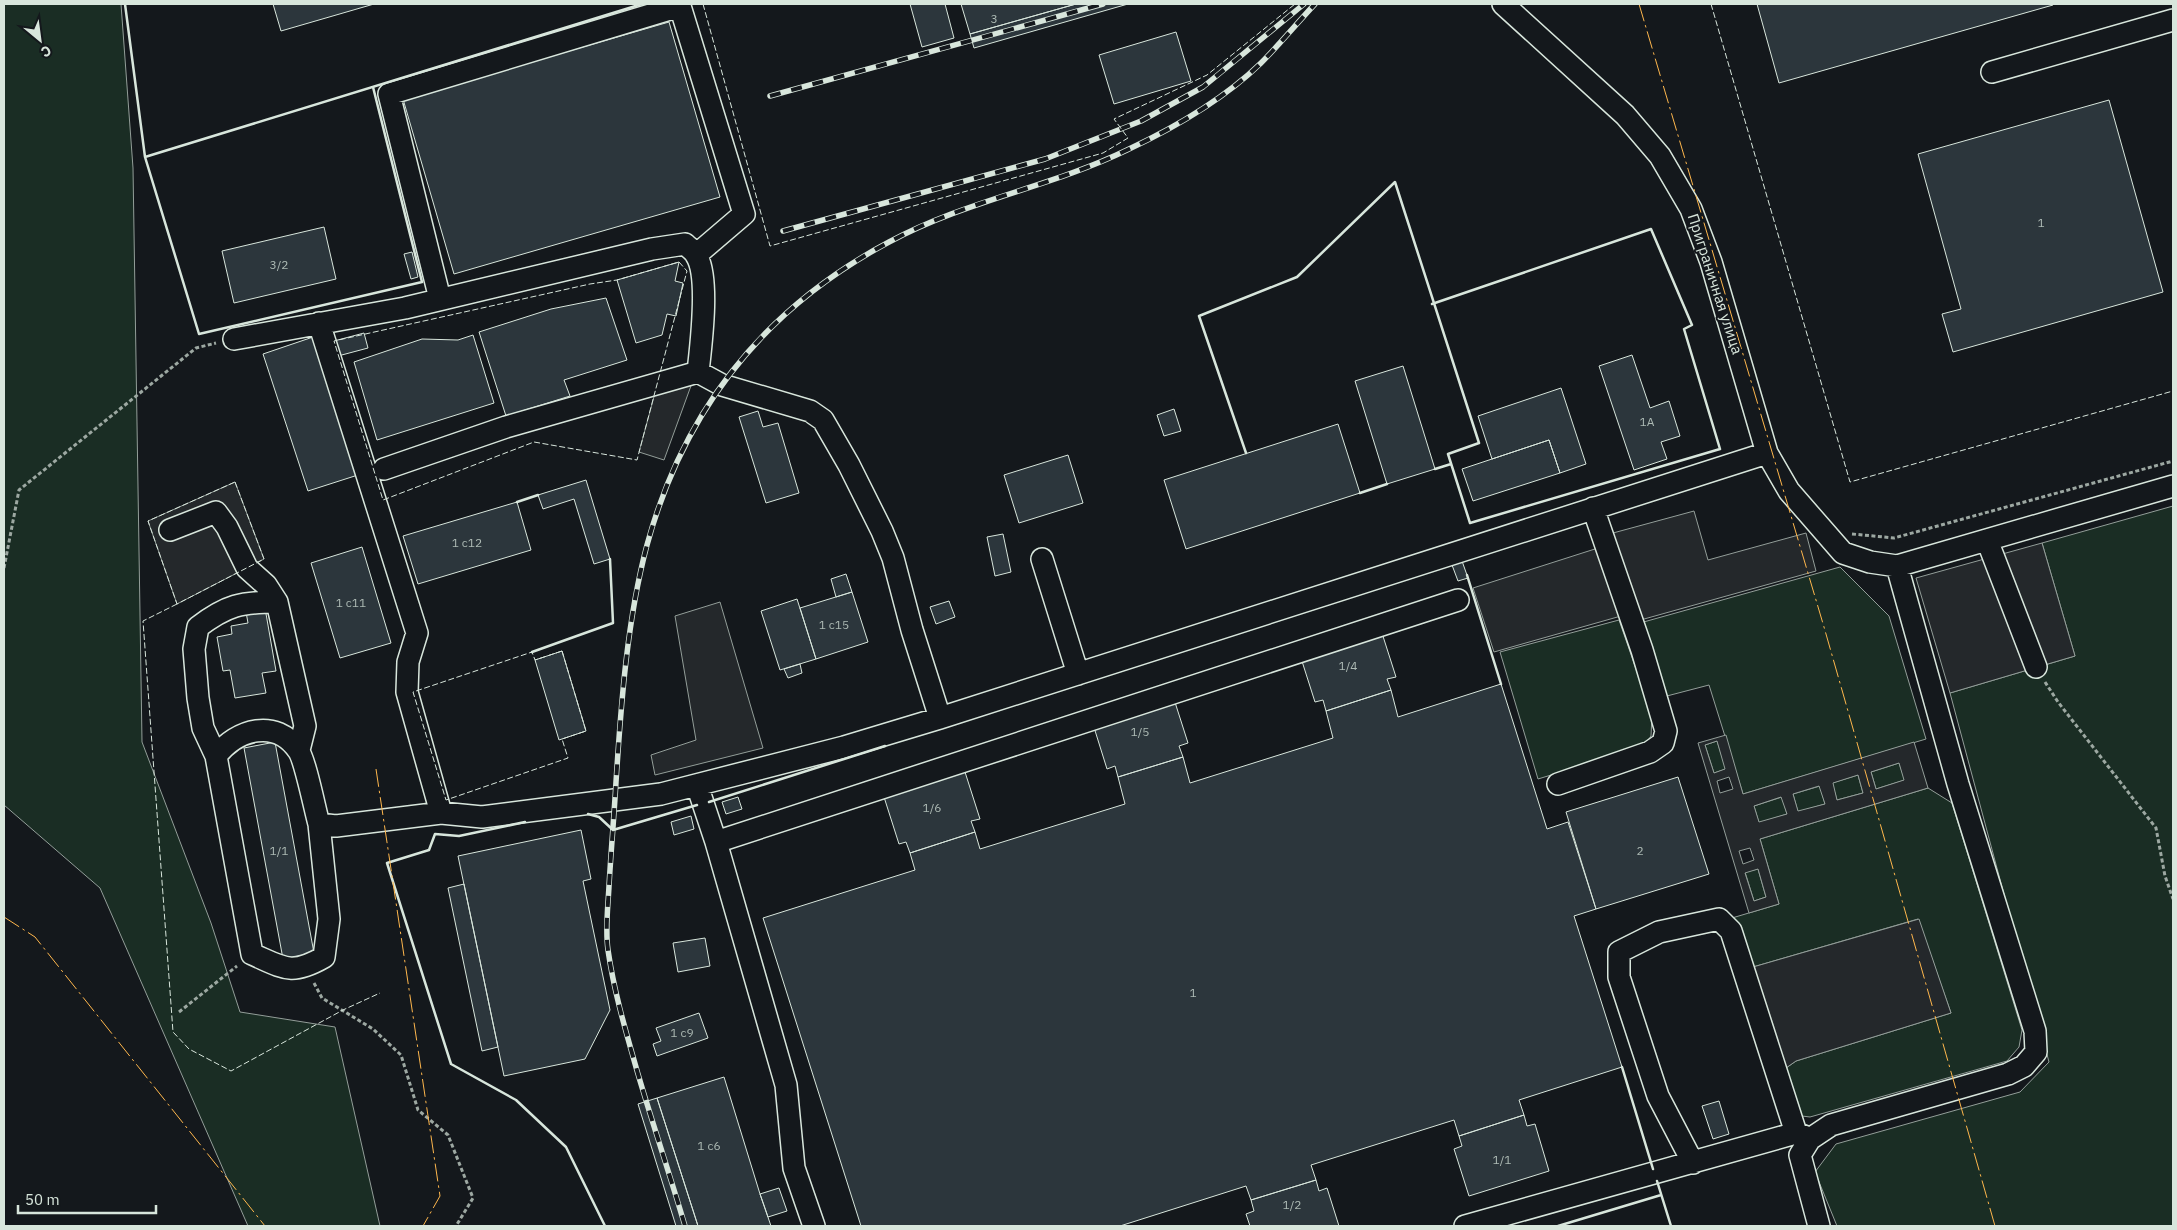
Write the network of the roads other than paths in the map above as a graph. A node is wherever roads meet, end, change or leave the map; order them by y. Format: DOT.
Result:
graph roads {
  1 [pos="1503,4"];
  2 [pos="2173,20"];
  3 [pos="1992,72"];
  4 [pos="696,255"];
  5 [pos="440,299"];
  6 [pos="319,323"];
  7 [pos="234,339"];
  8 [pos="698,372"];
  9 [pos="1767,452"];
  10 [pos="384,469"];
  11 [pos="2173,486"];
  12 [pos="1594,508"];
  13 [pos="170,530"];
  14 [pos="1987,540"];
  15 [pos="1042,559"];
  16 [pos="1897,566"];
  17 [pos="1458,600"];
  18 [pos="277,602"];
  19 [pos="2036,667"];
  20 [pos="1078,674"];
  21 [pos="940,718"];
  22 [pos="299,750"];
  23 [pos="216,756"];
  24 [pos="1558,784"];
  25 [pos="697,785"];
  26 [pos="441,813"];
  27 [pos="319,824"];
  28 [pos="716,842"];
  29 [pos="1804,1136"];
  30 [pos="1693,1163"];
  31 [pos="814,1226"];
  32 [pos="1465,1226"];
  33 [pos="1819,1226"];
  1 -- 9 [label="street, Приграничная улица"];
  2 -- 3 [label="street"];
  4 -- 5 [label="street"];
  4 -- 5 [label="street"];
  4 -- 8 [label="street"];
  5 -- 6 [label="street"];
  6 -- 7 [label="street"];
  6 -- 26 [label="street"];
  8 -- 10 [label="street"];
  8 -- 21 [label="street"];
  9 -- 12 [label="street"];
  9 -- 16 [label="street, Приграничная улица"];
  11 -- 14 [label="street"];
  12 -- 20 [label="street"];
  12 -- 24 [label="street"];
  13 -- 18 [label="street"];
  14 -- 16 [label="street"];
  14 -- 19 [label="street"];
  15 -- 20 [label="street"];
  16 -- 29 [label="street"];
  17 -- 28 [label="street"];
  18 -- 22 [label="street"];
  18 -- 23 [label="street"];
  20 -- 21 [label="street"];
  21 -- 25 [label="street"];
  22 -- 23 [label="street"];
  22 -- 27 [label="street"];
  23 -- 27 [label="street"];
  25 -- 26 [label="street"];
  25 -- 28 [label="street"];
  26 -- 27 [label="street"];
  28 -- 31 [label="street"];
  29 -- 30 [label="street"];
  29 -- 30 [label="street"];
  29 -- 33 [label="street"];
  30 -- 32 [label="street"];
}
